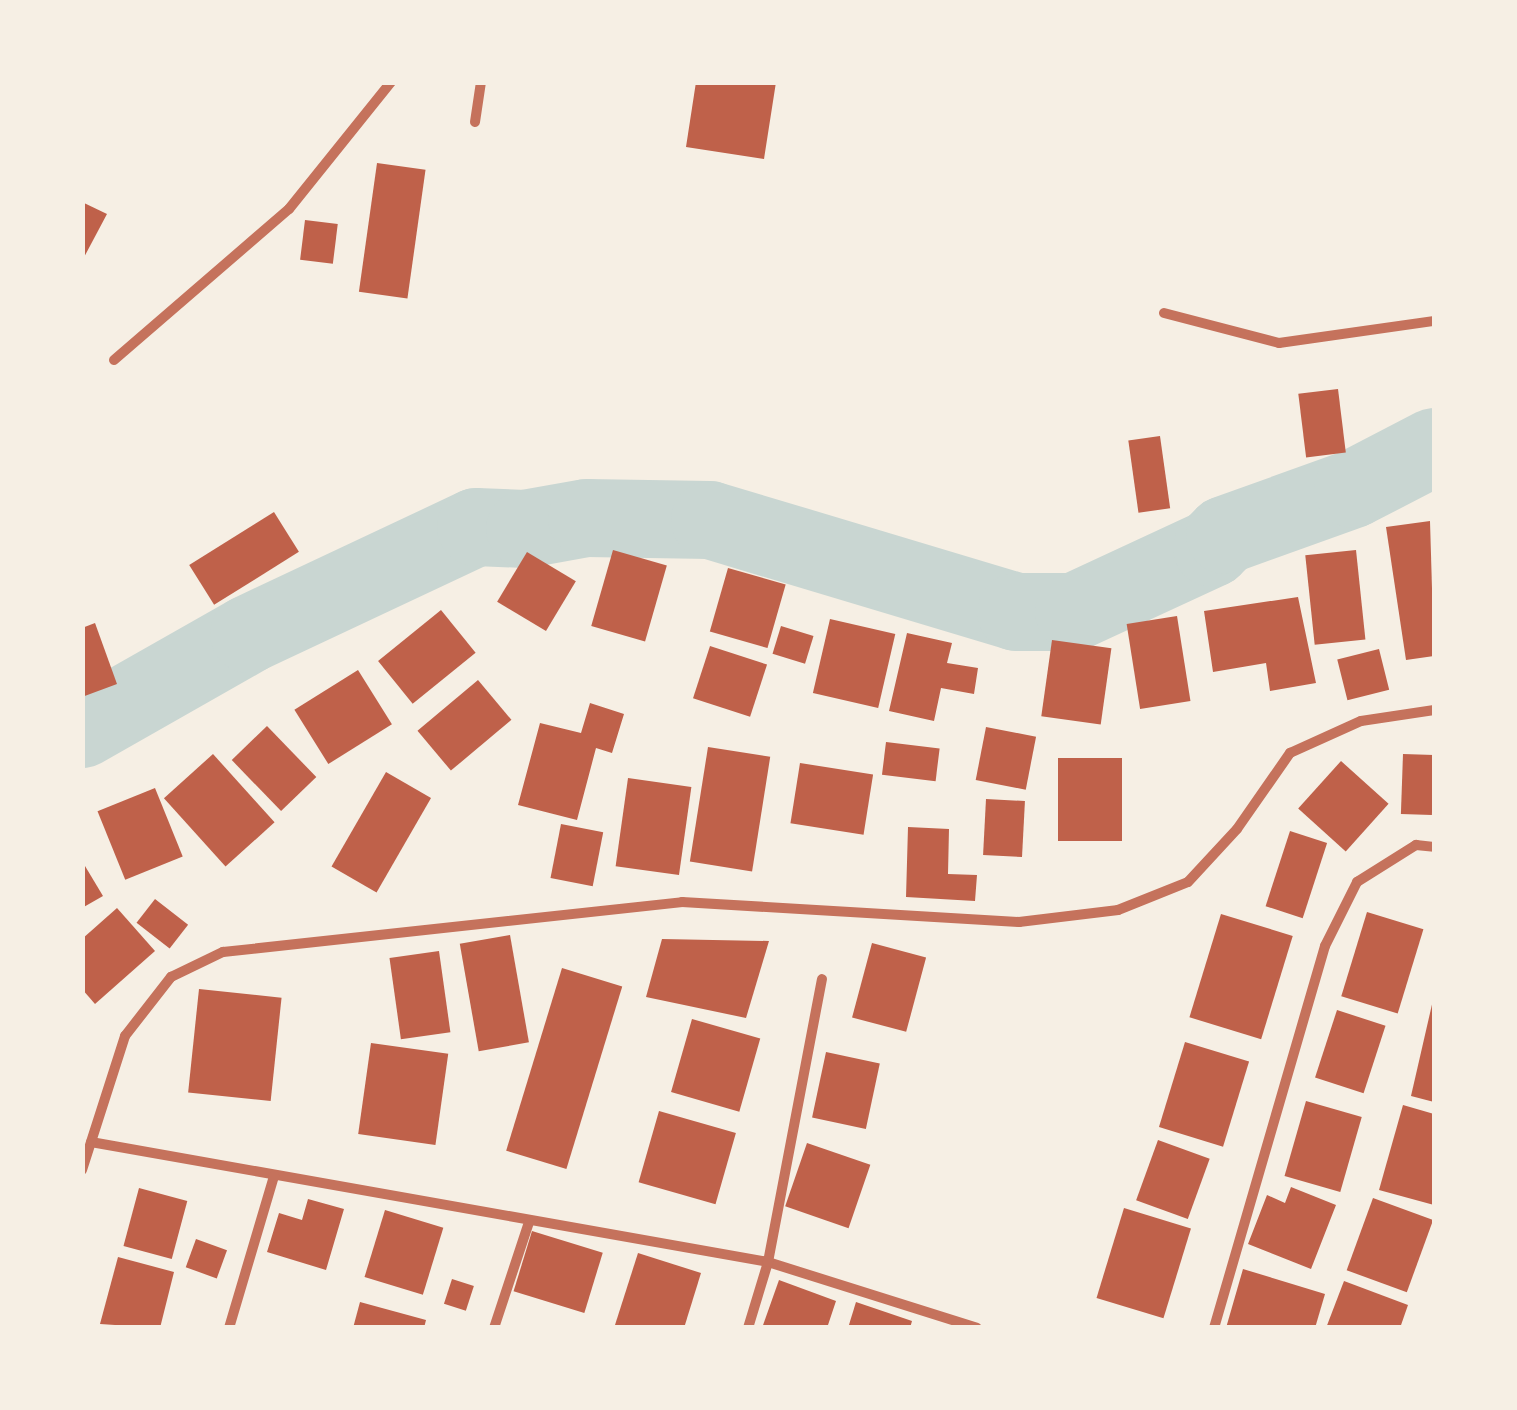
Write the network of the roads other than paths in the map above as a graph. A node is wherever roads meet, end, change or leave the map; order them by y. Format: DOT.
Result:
graph roads {
  1 [pos="390,82"];
  2 [pos="481,82"];
  3 [pos="475,122"];
  4 [pos="1164,313"];
  5 [pos="1434,321"];
  6 [pos="114,360"];
  7 [pos="1434,710"];
  8 [pos="1434,847"];
  9 [pos="822,978"];
  10 [pos="92,1142"];
  11 [pos="82,1170"];
  12 [pos="274,1176"];
  13 [pos="529,1222"];
  14 [pos="768,1262"];
  15 [pos="228,1328"];
  16 [pos="494,1328"];
  17 [pos="748,1328"];
  18 [pos="977,1328"];
  19 [pos="1214,1328"];
  1 -- 6 [label="street"];
  2 -- 3 [label="street"];
  4 -- 5 [label="street"];
  7 -- 10 [label="street"];
  8 -- 19 [label="street"];
  9 -- 14 [label="street"];
  10 -- 11 [label="street"];
  10 -- 12 [label="street"];
  12 -- 13 [label="street"];
  12 -- 15 [label="street"];
  13 -- 14 [label="street"];
  13 -- 16 [label="street"];
  14 -- 17 [label="street"];
  14 -- 18 [label="street"];
}
